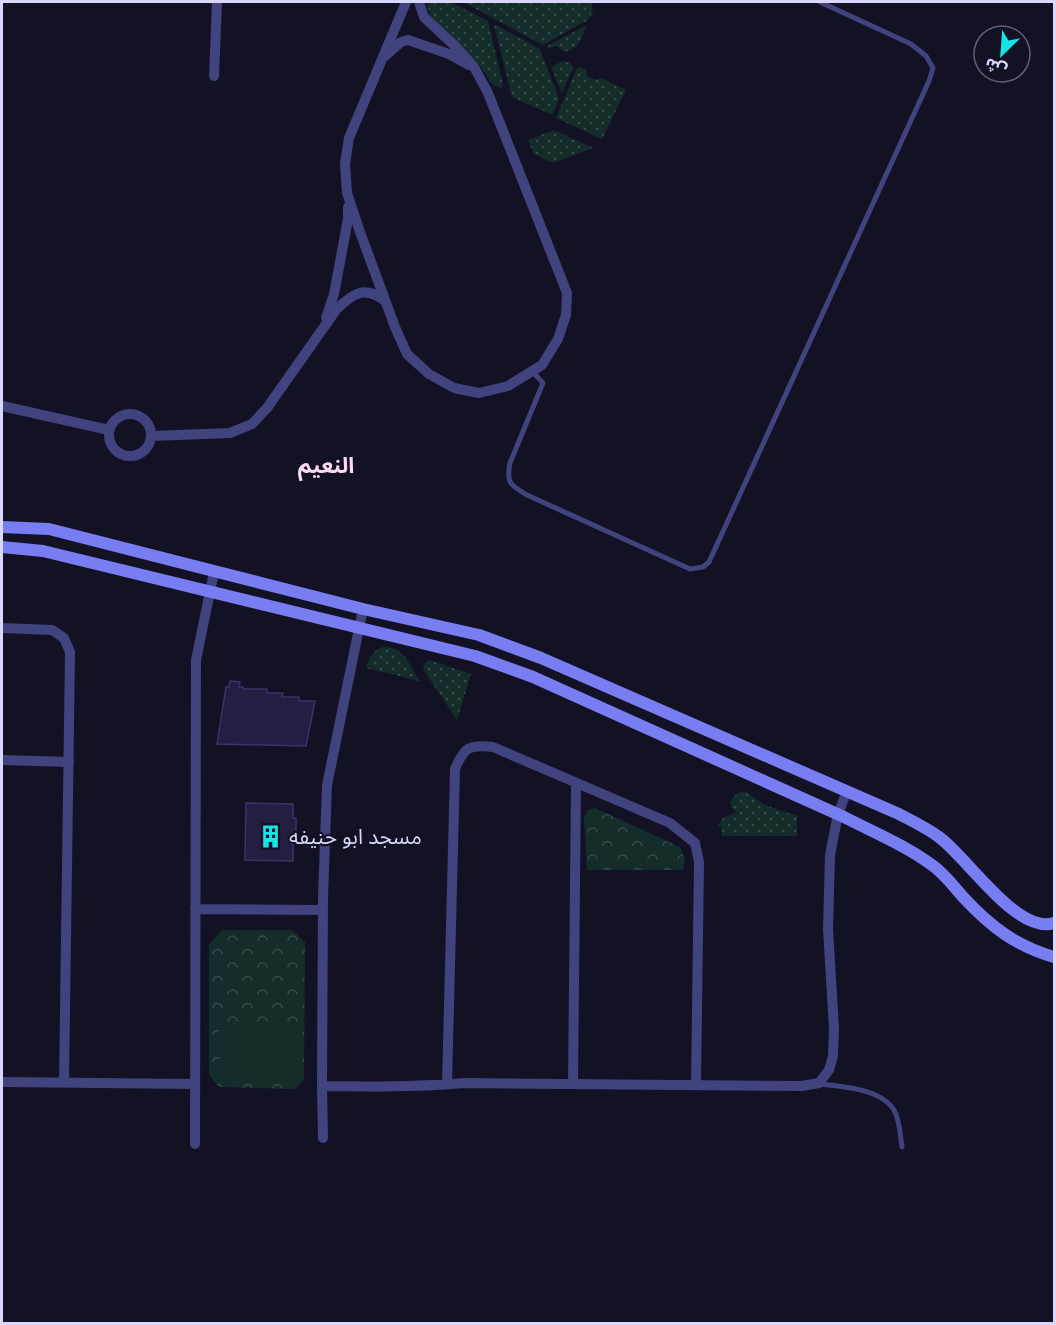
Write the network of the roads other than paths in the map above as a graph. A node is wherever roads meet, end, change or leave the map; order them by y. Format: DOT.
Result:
graph roads {
  1 [pos="217,2"];
  2 [pos="406,2"];
  3 [pos="419,2"];
  4 [pos="820,2"];
  5 [pos="381,60"];
  6 [pos="474,68"];
  7 [pos="214,76"];
  8 [pos="348,197"];
  9 [pos="386,302"];
  10 [pos="322,330"];
  11 [pos="532,371"];
  12 [pos="2,406"];
  13 [pos="109,430"];
  14 [pos="152,436"];
  15 [pos="2,527"];
  16 [pos="2,547"];
  17 [pos="214,572"];
  18 [pos="211,592"];
  19 [pos="363,609"];
  20 [pos="2,628"];
  21 [pos="359,628"];
  22 [pos="2,760"];
  23 [pos="69,762"];
  24 [pos="576,783"];
  25 [pos="847,791"];
  26 [pos="838,814"];
  27 [pos="195,909"];
  28 [pos="323,910"];
  29 [pos="1034,921"];
  30 [pos="1054,923"];
  31 [pos="1054,931"];
  32 [pos="1054,957"];
  33 [pos="2,1082"];
  34 [pos="64,1083"];
  35 [pos="573,1083"];
  36 [pos="819,1083"];
  37 [pos="195,1084"];
  38 [pos="447,1084"];
  39 [pos="696,1084"];
  40 [pos="322,1086"];
  41 [pos="323,1138"];
  42 [pos="195,1144"];
  43 [pos="902,1147"];
  1 -- 7 [label="street"];
  2 -- 5 [label="street"];
  3 -- 6 [label="street"];
  4 -- 11 [label="lane"];
  5 -- 6 [label="street"];
  5 -- 8 [label="street"];
  6 -- 11 [label="street"];
  8 -- 9 [label="street"];
  8 -- 10 [label="street"];
  9 -- 10 [label="street"];
  9 -- 11 [label="street"];
  10 -- 14 [label="street"];
  12 -- 13 [label="street"];
  13 -- 14 [label="street"];
  13 -- 14 [label="street"];
  15 -- 17 [label="main road"];
  16 -- 18 [label="main road"];
  17 -- 18 [label="street"];
  17 -- 19 [label="main road"];
  18 -- 21 [label="main road"];
  18 -- 27 [label="street"];
  19 -- 21 [label="street"];
  19 -- 25 [label="main road"];
  20 -- 23 [label="street"];
  21 -- 26 [label="main road"];
  21 -- 28 [label="street"];
  22 -- 23 [label="street"];
  23 -- 34 [label="street"];
  24 -- 35 [label="street"];
  24 -- 38 [label="street"];
  24 -- 39 [label="street"];
  25 -- 26 [label="street"];
  25 -- 29 [label="main road"];
  26 -- 32 [label="main road"];
  26 -- 36 [label="street"];
  27 -- 28 [label="street"];
  27 -- 37 [label="street"];
  28 -- 40 [label="street"];
  29 -- 30 [label="main road"];
  29 -- 31 [label="main road"];
  33 -- 34 [label="street"];
  34 -- 37 [label="street"];
  35 -- 38 [label="street"];
  35 -- 39 [label="street"];
  36 -- 39 [label="street"];
  36 -- 43 [label="lane"];
  37 -- 42 [label="street"];
  38 -- 40 [label="street"];
  40 -- 41 [label="street"];
}
